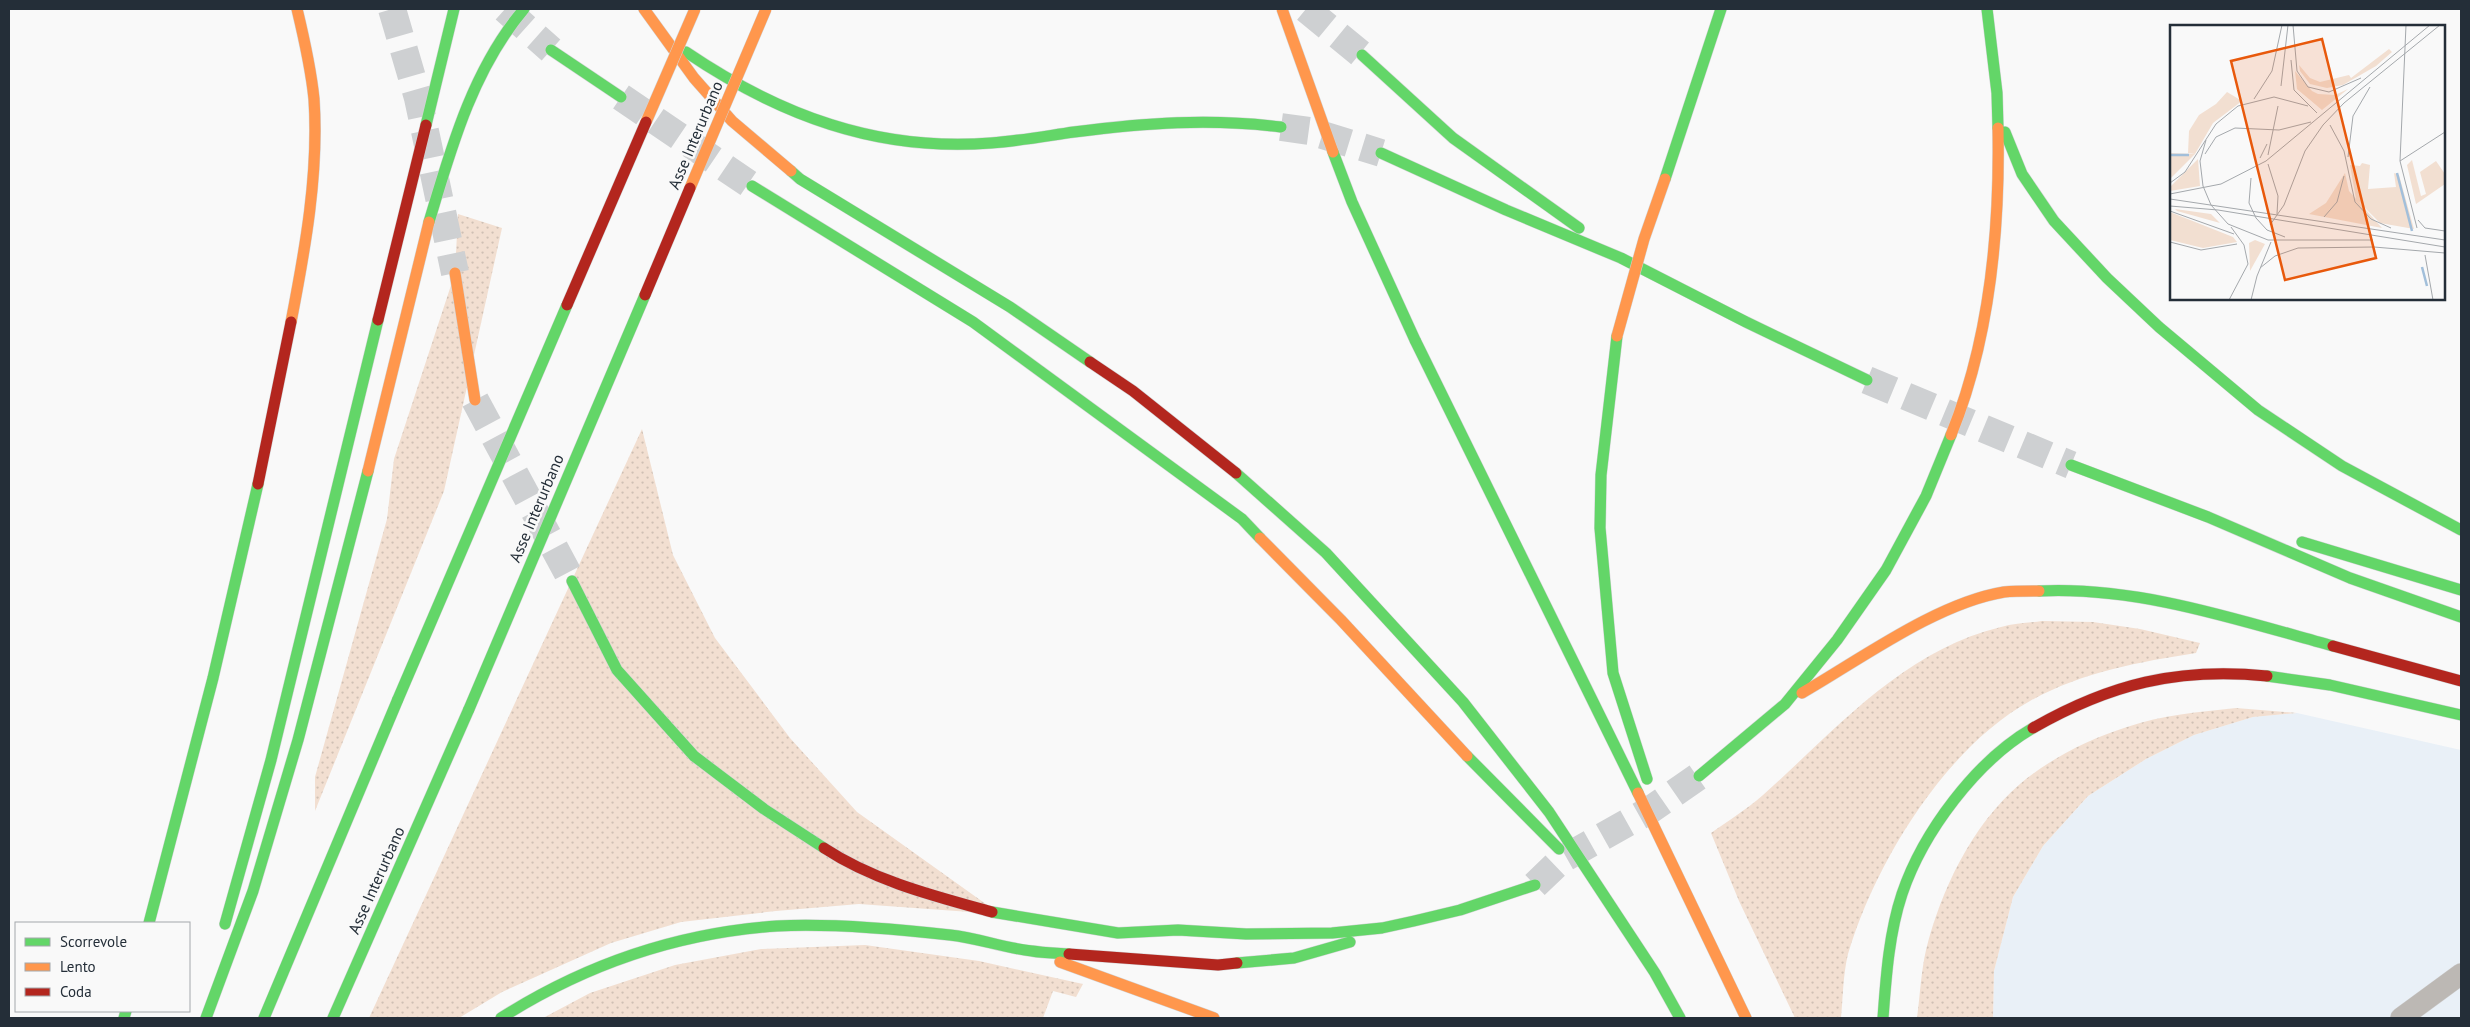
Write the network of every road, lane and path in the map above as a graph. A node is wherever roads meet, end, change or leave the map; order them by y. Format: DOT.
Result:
graph roads {
  1 [pos="297,9"];
  2 [pos="454,9"];
  3 [pos="524,9"];
  4 [pos="644,9"];
  5 [pos="695,9"];
  6 [pos="766,9"];
  7 [pos="1282,9"];
  8 [pos="1721,9"];
  9 [pos="1987,9"];
  10 [pos="666,38"];
  11 [pos="550,50"];
  12 [pos="1362,55"];
  13 [pos="621,98"];
  14 [pos="2000,121"];
  15 [pos="1282,127"];
  16 [pos="1381,152"];
  17 [pos="752,186"];
  18 [pos="1621,258"];
  19 [pos="455,273"];
  20 [pos="1867,380"];
  21 [pos="475,400"];
  22 [pos="2071,465"];
  23 [pos="2208,517"];
  24 [pos="2461,530"];
  25 [pos="572,581"];
  26 [pos="2461,590"];
  27 [pos="2461,618"];
  28 [pos="2461,681"];
  29 [pos="1786,703"];
  30 [pos="2461,715"];
  31 [pos="1699,776"];
  32 [pos="1674,866"];
  33 [pos="1535,885"];
  34 [pos="1610,902"];
  35 [pos="149,922"];
  36 [pos="1382,928"];
  37 [pos="1030,951"];
  38 [pos="2461,974"];
  39 [pos="205,1018"];
  40 [pos="264,1018"];
  41 [pos="333,1018"];
  42 [pos="501,1018"];
  43 [pos="1214,1018"];
  44 [pos="1680,1018"];
  45 [pos="1746,1018"];
  46 [pos="1883,1018"];
  47 [pos="2401,1018"];
  1 -- 35 [label="highway"];
  2 -- 39 [label="highway"];
  3 -- 39 [label="highway"];
  4 -- 10 [label="highway"];
  5 -- 40 [label="highway, bridge"];
  6 -- 41 [label="highway, Asse Interurbano, bridge"];
  7 -- 32 [label="highway, bridge"];
  8 -- 32 [label="highway, bridge"];
  9 -- 14 [label="highway"];
  10 -- 15 [label="highway"];
  10 -- 34 [label="highway"];
  11 -- 13 [label="highway"];
  12 -- 18 [label="highway"];
  14 -- 24 [label="highway"];
  14 -- 29 [label="highway"];
  16 -- 18 [label="highway"];
  17 -- 34 [label="highway"];
  18 -- 20 [label="highway"];
  19 -- 21 [label="highway"];
  22 -- 23 [label="highway"];
  23 -- 26 [label="highway"];
  23 -- 27 [label="highway"];
  25 -- 36 [label="highway"];
  28 -- 29 [label="highway"];
  29 -- 31 [label="highway"];
  30 -- 46 [label="highway"];
  32 -- 45 [label="highway"];
  33 -- 36 [label="highway"];
  34 -- 44 [label="highway"];
  36 -- 37 [label="highway"];
  37 -- 42 [label="highway"];
  37 -- 43 [label="highway"];
  38 -- 47 [label="lane"];
}
